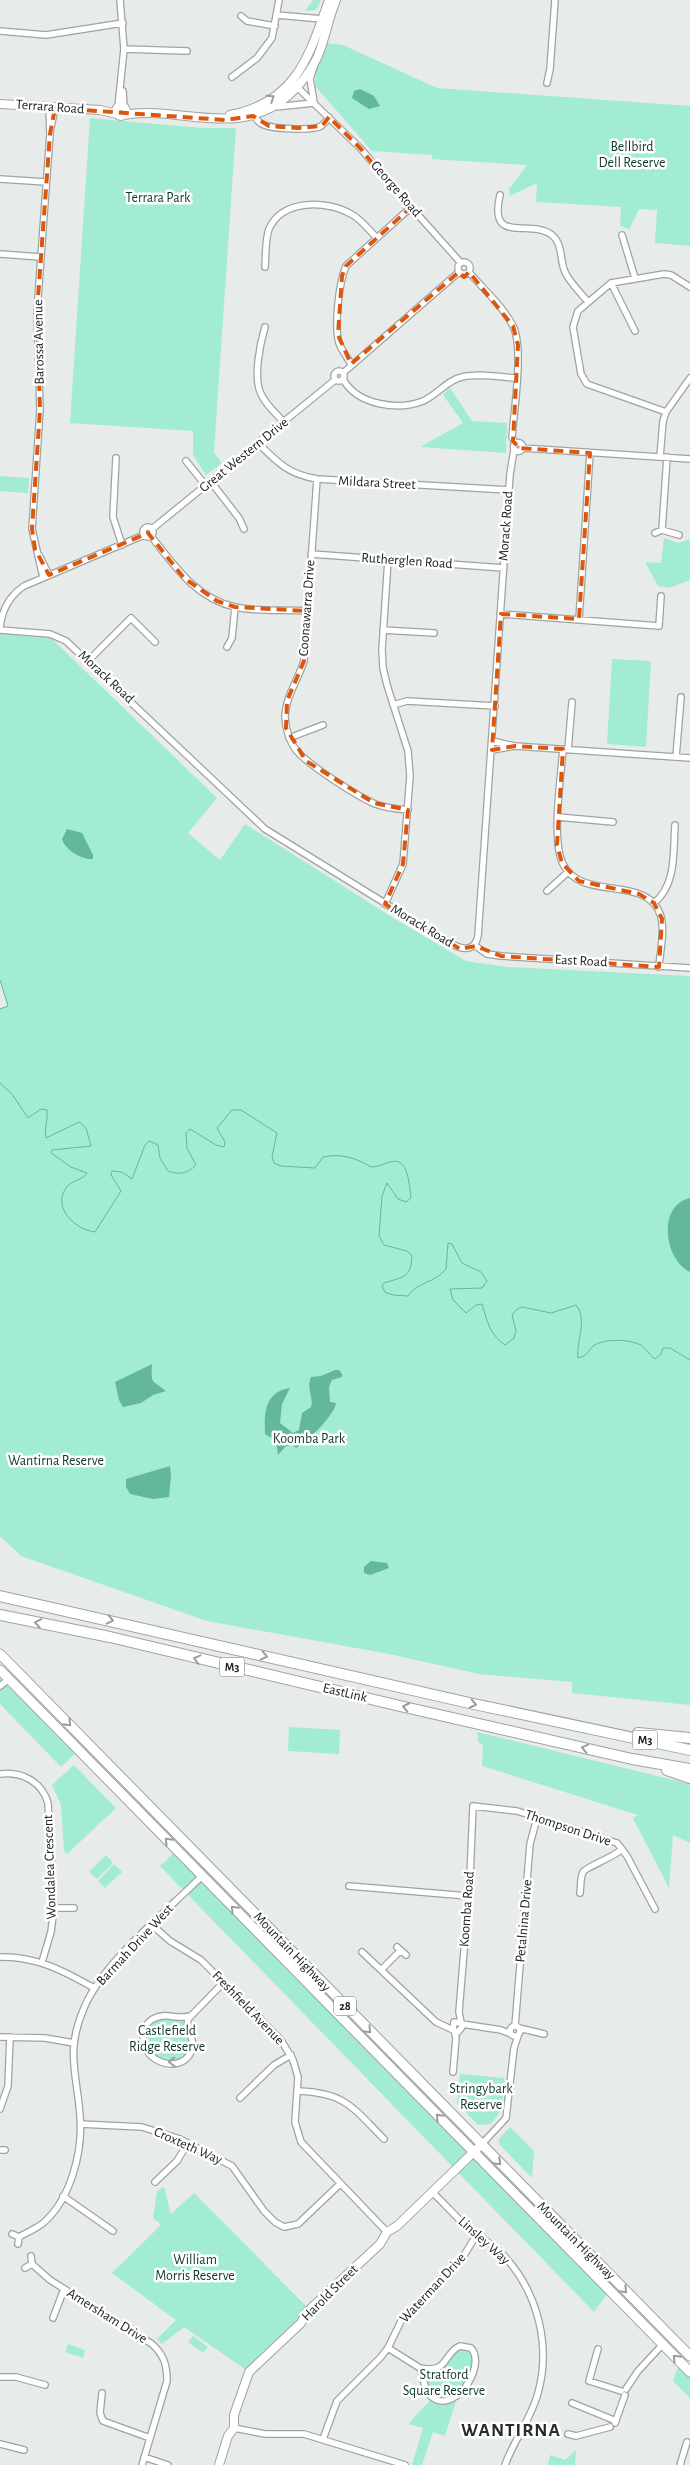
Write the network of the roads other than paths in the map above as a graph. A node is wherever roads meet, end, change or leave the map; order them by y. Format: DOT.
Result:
graph roads {
  1 [pos="120,0"];
  2 [pos="279,0"];
  3 [pos="329,0"];
  4 [pos="336,0"];
  5 [pos="555,0"];
  6 [pos="277,15"];
  7 [pos="241,16"];
  8 [pos="325,21"];
  9 [pos="123,24"];
  10 [pos="275,26"];
  11 [pos="0,31"];
  12 [pos="124,48"];
  13 [pos="187,51"];
  14 [pos="317,58"];
  15 [pos="232,77"];
  16 [pos="547,82"];
  17 [pos="294,85"];
  18 [pos="314,103"];
  19 [pos="0,104"];
  20 [pos="52,107"];
  21 [pos="275,107"];
  22 [pos="121,110"];
  23 [pos="253,116"];
  24 [pos="329,117"];
  25 [pos="216,118"];
  26 [pos="0,179"];
  27 [pos="46,182"];
  28 [pos="500,195"];
  29 [pos="410,209"];
  30 [pos="622,235"];
  31 [pos="376,237"];
  32 [pos="0,254"];
  33 [pos="41,257"];
  34 [pos="461,263"];
  35 [pos="265,267"];
  36 [pos="459,272"];
  37 [pos="469,272"];
  38 [pos="635,278"];
  39 [pos="611,283"];
  40 [pos="690,287"];
  41 [pos="588,302"];
  42 [pos="265,327"];
  43 [pos="635,331"];
  44 [pos="351,364"];
  45 [pos="343,376"];
  46 [pos="516,378"];
  47 [pos="690,378"];
  48 [pos="666,412"];
  49 [pos="284,422"];
  50 [pos="258,443"];
  51 [pos="515,447"];
  52 [pos="590,452"];
  53 [pos="660,457"];
  54 [pos="667,457"];
  55 [pos="116,458"];
  56 [pos="690,459"];
  57 [pos="186,462"];
  58 [pos="317,479"];
  59 [pos="211,482"];
  60 [pos="206,486"];
  61 [pos="509,490"];
  62 [pos="152,529"];
  63 [pos="244,529"];
  64 [pos="662,530"];
  65 [pos="655,533"];
  66 [pos="144,535"];
  67 [pos="679,535"];
  68 [pos="151,536"];
  69 [pos="122,545"];
  70 [pos="311,554"];
  71 [pos="388,560"];
  72 [pos="504,568"];
  73 [pos="46,576"];
  74 [pos="661,596"];
  75 [pos="235,607"];
  76 [pos="308,611"];
  77 [pos="500,614"];
  78 [pos="579,619"];
  79 [pos="0,629"];
  80 [pos="383,630"];
  81 [pos="434,633"];
  82 [pos="154,642"];
  83 [pos="227,647"];
  84 [pos="89,660"];
  85 [pos="681,697"];
  86 [pos="572,702"];
  87 [pos="393,705"];
  88 [pos="495,706"];
  89 [pos="323,725"];
  90 [pos="289,738"];
  91 [pos="492,741"];
  92 [pos="515,746"];
  93 [pos="492,750"];
  94 [pos="566,750"];
  95 [pos="676,758"];
  96 [pos="690,758"];
  97 [pos="408,810"];
  98 [pos="558,817"];
  99 [pos="613,822"];
  100 [pos="675,825"];
  101 [pos="568,872"];
  102 [pos="547,891"];
  103 [pos="654,902"];
  104 [pos="385,904"];
  105 [pos="474,945"];
  106 [pos="659,967"];
  107 [pos="690,968"];
  108 [pos="0,1594"];
  109 [pos="3,1617"];
  110 [pos="0,1654"];
  111 [pos="0,1670"];
  112 [pos="19,1675"];
  113 [pos="9,1679"];
  114 [pos="0,1686"];
  115 [pos="600,1730"];
  116 [pos="82,1737"];
  117 [pos="690,1738"];
  118 [pos="74,1746"];
  119 [pos="690,1750"];
  120 [pos="632,1759"];
  121 [pos="690,1769"];
  122 [pos="0,1774"];
  123 [pos="690,1778"];
  124 [pos="472,1806"];
  125 [pos="537,1818"];
  126 [pos="622,1849"];
  127 [pos="210,1867"];
  128 [pos="202,1876"];
  129 [pos="349,1886"];
  130 [pos="366,1889"];
  131 [pos="580,1893"];
  132 [pos="366,1896"];
  133 [pos="468,1896"];
  134 [pos="54,1908"];
  135 [pos="74,1908"];
  136 [pos="655,1910"];
  137 [pos="259,1918"];
  138 [pos="152,1925"];
  139 [pos="251,1926"];
  140 [pos="362,1952"];
  141 [pos="406,1955"];
  142 [pos="0,1957"];
  143 [pos="42,1962"];
  144 [pos="381,1970"];
  145 [pos="224,1982"];
  146 [pos="94,1988"];
  147 [pos="459,2012"];
  148 [pos="189,2016"];
  149 [pos="454,2022"];
  150 [pos="461,2023"];
  151 [pos="444,2025"];
  152 [pos="474,2027"];
  153 [pos="515,2027"];
  154 [pos="501,2030"];
  155 [pos="456,2031"];
  156 [pos="532,2033"];
  157 [pos="544,2034"];
  158 [pos="515,2035"];
  159 [pos="0,2037"];
  160 [pos="10,2037"];
  161 [pos="74,2042"];
  162 [pos="291,2055"];
  163 [pos="454,2060"];
  164 [pos="461,2061"];
  165 [pos="453,2072"];
  166 [pos="299,2091"];
  167 [pos="240,2098"];
  168 [pos="0,2109"];
  169 [pos="80,2124"];
  170 [pos="384,2139"];
  171 [pos="188,2143"];
  172 [pos="481,2145"];
  173 [pos="473,2152"];
  174 [pos="155,2182"];
  175 [pos="340,2184"];
  176 [pos="432,2192"];
  177 [pos="63,2196"];
  178 [pos="550,2215"];
  179 [pos="543,2222"];
  180 [pos="113,2231"];
  181 [pos="387,2232"];
  182 [pos="12,2234"];
  183 [pos="477,2234"];
  184 [pos="19,2237"];
  185 [pos="18,2244"];
  186 [pos="31,2256"];
  187 [pos="32,2264"];
  188 [pos="25,2268"];
  189 [pos="64,2288"];
  190 [pos="53,2318"];
  191 [pos="663,2344"];
  192 [pos="388,2348"];
  193 [pos="598,2349"];
  194 [pos="690,2356"];
  195 [pos="420,2368"];
  196 [pos="690,2372"];
  197 [pos="0,2377"];
  198 [pos="45,2386"];
  199 [pos="624,2392"];
  200 [pos="102,2393"];
  201 [pos="572,2403"];
  202 [pos="614,2424"];
  203 [pos="234,2428"];
  204 [pos="568,2434"];
  205 [pos="150,2438"];
  206 [pos="323,2439"];
  207 [pos="687,2442"];
  208 [pos="0,2444"];
  209 [pos="24,2450"];
  210 [pos="144,2458"];
  211 [pos="142,2465"];
  212 [pos="168,2465"];
  213 [pos="219,2465"];
  214 [pos="405,2465"];
  215 [pos="505,2465"];
  216 [pos="680,2465"];
  1 -- 9 [label="street"];
  2 -- 6 [label="street"];
  3 -- 8 [label="street, Terrara Road"];
  4 -- 8 [label="street, Terrara Road"];
  5 -- 16 [label="street"];
  6 -- 8 [label="street"];
  6 -- 10 [label="street"];
  7 -- 10 [label="street"];
  8 -- 14 [label="street, Terrara Road"];
  8 -- 17 [label="street, Terrara Road"];
  9 -- 11 [label="street"];
  9 -- 12 [label="street"];
  10 -- 15 [label="street"];
  12 -- 13 [label="street"];
  12 -- 22 [label="street"];
  14 -- 17 [label="street, Terrara Road"];
  14 -- 18 [label="street, Terrara Road"];
  17 -- 18 [label="street, George Road"];
  17 -- 21 [label="street, Terrara Road"];
  25 -- 17 [label="street, Terrara Road, one-way"];
  18 -- 21 [label="street"];
  18 -- 24 [label="street, George Road"];
  19 -- 20 [label="street, Terrara Road"];
  20 -- 22 [label="street, Terrara Road"];
  20 -- 27 [label="street, Barossa Avenue"];
  21 -- 23 [label="street, Terrara Road"];
  22 -- 25 [label="street, Terrara Road"];
  23 -- 24 [label="street"];
  23 -- 25 [label="street, Terrara Road"];
  24 -- 29 [label="street, George Road"];
  26 -- 27 [label="street"];
  27 -- 33 [label="street, Barossa Avenue"];
  28 -- 41 [label="street"];
  29 -- 31 [label="street"];
  29 -- 34 [label="street, George Road"];
  30 -- 38 [label="street"];
  31 -- 35 [label="street"];
  31 -- 44 [label="street"];
  32 -- 33 [label="street"];
  33 -- 73 [label="street, Barossa Avenue"];
  34 -- 36 [label="street"];
  34 -- 37 [label="street"];
  36 -- 37 [label="street"];
  36 -- 44 [label="street"];
  37 -- 46 [label="street"];
  38 -- 39 [label="street"];
  38 -- 40 [label="street"];
  39 -- 41 [label="street"];
  39 -- 43 [label="street"];
  41 -- 48 [label="street"];
  42 -- 49 [label="street"];
  44 -- 45 [label="street"];
  45 -- 46 [label="street"];
  45 -- 49 [label="street, Great Western Drive"];
  46 -- 51 [label="street"];
  47 -- 48 [label="street"];
  48 -- 53 [label="street"];
  49 -- 50 [label="street, Great Western Drive"];
  50 -- 58 [label="street, Mildara Street"];
  50 -- 59 [label="street, Great Western Drive"];
  51 -- 52 [label="street"];
  51 -- 61 [label="street, Morack Road"];
  52 -- 53 [label="street"];
  52 -- 78 [label="street"];
  53 -- 54 [label="street"];
  54 -- 56 [label="street"];
  54 -- 64 [label="street"];
  55 -- 69 [label="street"];
  57 -- 60 [label="street"];
  58 -- 61 [label="street, Mildara Street"];
  58 -- 70 [label="street, Coonawarra Drive"];
  59 -- 60 [label="street, Great Western Drive"];
  59 -- 63 [label="street"];
  60 -- 62 [label="street, Great Western Drive"];
  61 -- 72 [label="street, Morack Road"];
  62 -- 66 [label="street, Great Western Drive"];
  62 -- 68 [label="street"];
  64 -- 65 [label="street"];
  64 -- 67 [label="street"];
  66 -- 68 [label="street"];
  66 -- 69 [label="street"];
  68 -- 75 [label="street"];
  69 -- 73 [label="street"];
  70 -- 71 [label="street, Rutherglen Road"];
  70 -- 76 [label="street, Coonawarra Drive"];
  71 -- 72 [label="street, Rutherglen Road"];
  71 -- 80 [label="street"];
  72 -- 77 [label="street, Morack Road"];
  73 -- 79 [label="street"];
  74 -- 78 [label="street"];
  75 -- 76 [label="street"];
  75 -- 83 [label="street"];
  76 -- 90 [label="street, Coonawarra Drive"];
  77 -- 78 [label="street"];
  77 -- 88 [label="street, Morack Road"];
  79 -- 84 [label="street, Morack Road"];
  80 -- 81 [label="street"];
  80 -- 87 [label="street"];
  82 -- 84 [label="street"];
  84 -- 104 [label="street, Morack Road"];
  85 -- 95 [label="street"];
  86 -- 94 [label="street"];
  87 -- 88 [label="street"];
  87 -- 97 [label="street"];
  88 -- 91 [label="street, Morack Road"];
  89 -- 90 [label="street"];
  90 -- 97 [label="street, Coonawarra Drive"];
  91 -- 92 [label="street"];
  91 -- 93 [label="street, Morack Road"];
  92 -- 93 [label="street"];
  92 -- 94 [label="street"];
  93 -- 105 [label="street, Morack Road"];
  94 -- 95 [label="street"];
  94 -- 98 [label="street"];
  95 -- 96 [label="street"];
  97 -- 104 [label="street"];
  98 -- 99 [label="street"];
  98 -- 101 [label="street"];
  100 -- 103 [label="street"];
  101 -- 102 [label="street"];
  101 -- 103 [label="street"];
  103 -- 106 [label="street"];
  104 -- 105 [label="street, Morack Road"];
  105 -- 106 [label="street, East Road"];
  106 -- 107 [label="street, East Road"];
  108 -- 115 [label="highway, EastLink / M3, one-way"];
  120 -- 109 [label="highway, EastLink / M3, one-way"];
  110 -- 112 [label="main road, Mountain Highway / 28"];
  111 -- 113 [label="main road, Mountain Highway / 28"];
  112 -- 113 [label="main road"];
  112 -- 116 [label="main road, Mountain Highway / 28, one-way"];
  113 -- 114 [label="street"];
  113 -- 118 [label="main road, Mountain Highway / 28"];
  115 -- 117 [label="highway"];
  115 -- 119 [label="highway, EastLink / M3"];
  116 -- 118 [label="main road"];
  116 -- 127 [label="main road, Mountain Highway / 28"];
  128 -- 118 [label="main road, Mountain Highway / 28, one-way"];
  120 -- 121 [label="highway, EastLink / M3"];
  120 -- 123 [label="highway"];
  122 -- 134 [label="street, Wondalea Crescent"];
  124 -- 125 [label="street, Thompson Drive"];
  124 -- 133 [label="street, Koomba Road"];
  125 -- 126 [label="street, Thompson Drive"];
  125 -- 153 [label="street, Petalnina Drive"];
  126 -- 131 [label="street"];
  126 -- 136 [label="street, Thompson Drive"];
  127 -- 128 [label="main road"];
  127 -- 137 [label="main road, Mountain Highway / 28"];
  128 -- 138 [label="street, Barmah Drive West"];
  139 -- 128 [label="main road, Mountain Highway / 28, one-way"];
  129 -- 130 [label="street"];
  130 -- 132 [label="street"];
  130 -- 133 [label="street"];
  133 -- 147 [label="street, Koomba Road"];
  134 -- 135 [label="street"];
  134 -- 143 [label="street, Wondalea Crescent"];
  137 -- 139 [label="main road"];
  137 -- 172 [label="main road, Mountain Highway / 28, one-way"];
  138 -- 145 [label="street, Freshfield Avenue"];
  138 -- 146 [label="street, Barmah Drive West"];
  173 -- 139 [label="main road, Mountain Highway / 28, one-way"];
  140 -- 144 [label="street"];
  141 -- 144 [label="street"];
  142 -- 143 [label="street"];
  143 -- 146 [label="street"];
  144 -- 151 [label="street"];
  145 -- 148 [label="street"];
  145 -- 162 [label="street, Freshfield Avenue"];
  146 -- 161 [label="street, Barmah Drive West"];
  147 -- 149 [label="street, Koomba Road"];
  147 -- 150 [label="street, Koomba Road"];
  148 -- 148 [label="street, one-way"];
  149 -- 150 [label="street"];
  149 -- 151 [label="street"];
  149 -- 155 [label="street"];
  150 -- 152 [label="street"];
  150 -- 155 [label="street"];
  151 -- 155 [label="street"];
  152 -- 154 [label="street"];
  152 -- 155 [label="street"];
  153 -- 154 [label="street"];
  153 -- 156 [label="street"];
  153 -- 158 [label="street"];
  153 -- 158 [label="street"];
  154 -- 158 [label="street"];
  155 -- 163 [label="street"];
  156 -- 157 [label="street"];
  156 -- 158 [label="street"];
  158 -- 172 [label="street"];
  159 -- 160 [label="street"];
  160 -- 161 [label="street"];
  160 -- 168 [label="street"];
  161 -- 169 [label="street, Barmah Drive West"];
  162 -- 166 [label="street, Freshfield Avenue"];
  162 -- 167 [label="street"];
  163 -- 164 [label="street"];
  163 -- 165 [label="street"];
  166 -- 170 [label="street"];
  166 -- 175 [label="street, Freshfield Avenue"];
  169 -- 171 [label="street, Croxteth Way"];
  169 -- 177 [label="street, Barmah Drive West"];
  171 -- 174 [label="street"];
  171 -- 175 [label="street, Croxteth Way"];
  172 -- 173 [label="street, Harold Street"];
  172 -- 178 [label="main road, Mountain Highway / 28, one-way"];
  173 -- 176 [label="street, Harold Street"];
  173 -- 179 [label="main road, Mountain Highway / 28"];
  175 -- 181 [label="street, Freshfield Avenue"];
  176 -- 181 [label="street, Harold Street"];
  176 -- 183 [label="street, Linsley Way"];
  177 -- 180 [label="street"];
  177 -- 184 [label="street, Barmah Drive West"];
  178 -- 179 [label="main road"];
  178 -- 194 [label="main road, Mountain Highway / 28, one-way"];
  179 -- 191 [label="main road, Mountain Highway / 28"];
  181 -- 203 [label="street, Harold Street"];
  182 -- 184 [label="street"];
  183 -- 192 [label="street, Waterman Drive"];
  183 -- 215 [label="street, Linsley Way"];
  184 -- 185 [label="street"];
  186 -- 187 [label="street"];
  187 -- 188 [label="street"];
  187 -- 189 [label="street, Amersham Drive"];
  189 -- 190 [label="street"];
  189 -- 205 [label="street, Amersham Drive"];
  196 -- 191 [label="main road, Mountain Highway / 28, one-way"];
  191 -- 199 [label="street"];
  192 -- 195 [label="street"];
  192 -- 206 [label="street, Waterman Drive"];
  193 -- 199 [label="street"];
  195 -- 195 [label="street"];
  197 -- 198 [label="street"];
  199 -- 202 [label="street"];
  200 -- 205 [label="street"];
  201 -- 202 [label="street"];
  202 -- 204 [label="street"];
  203 -- 206 [label="street"];
  203 -- 213 [label="street, Harold Street"];
  205 -- 210 [label="street, Amersham Drive"];
  206 -- 214 [label="street"];
  207 -- 216 [label="street"];
  208 -- 209 [label="street"];
  210 -- 211 [label="street, Amersham Drive"];
  210 -- 212 [label="street"];
}
